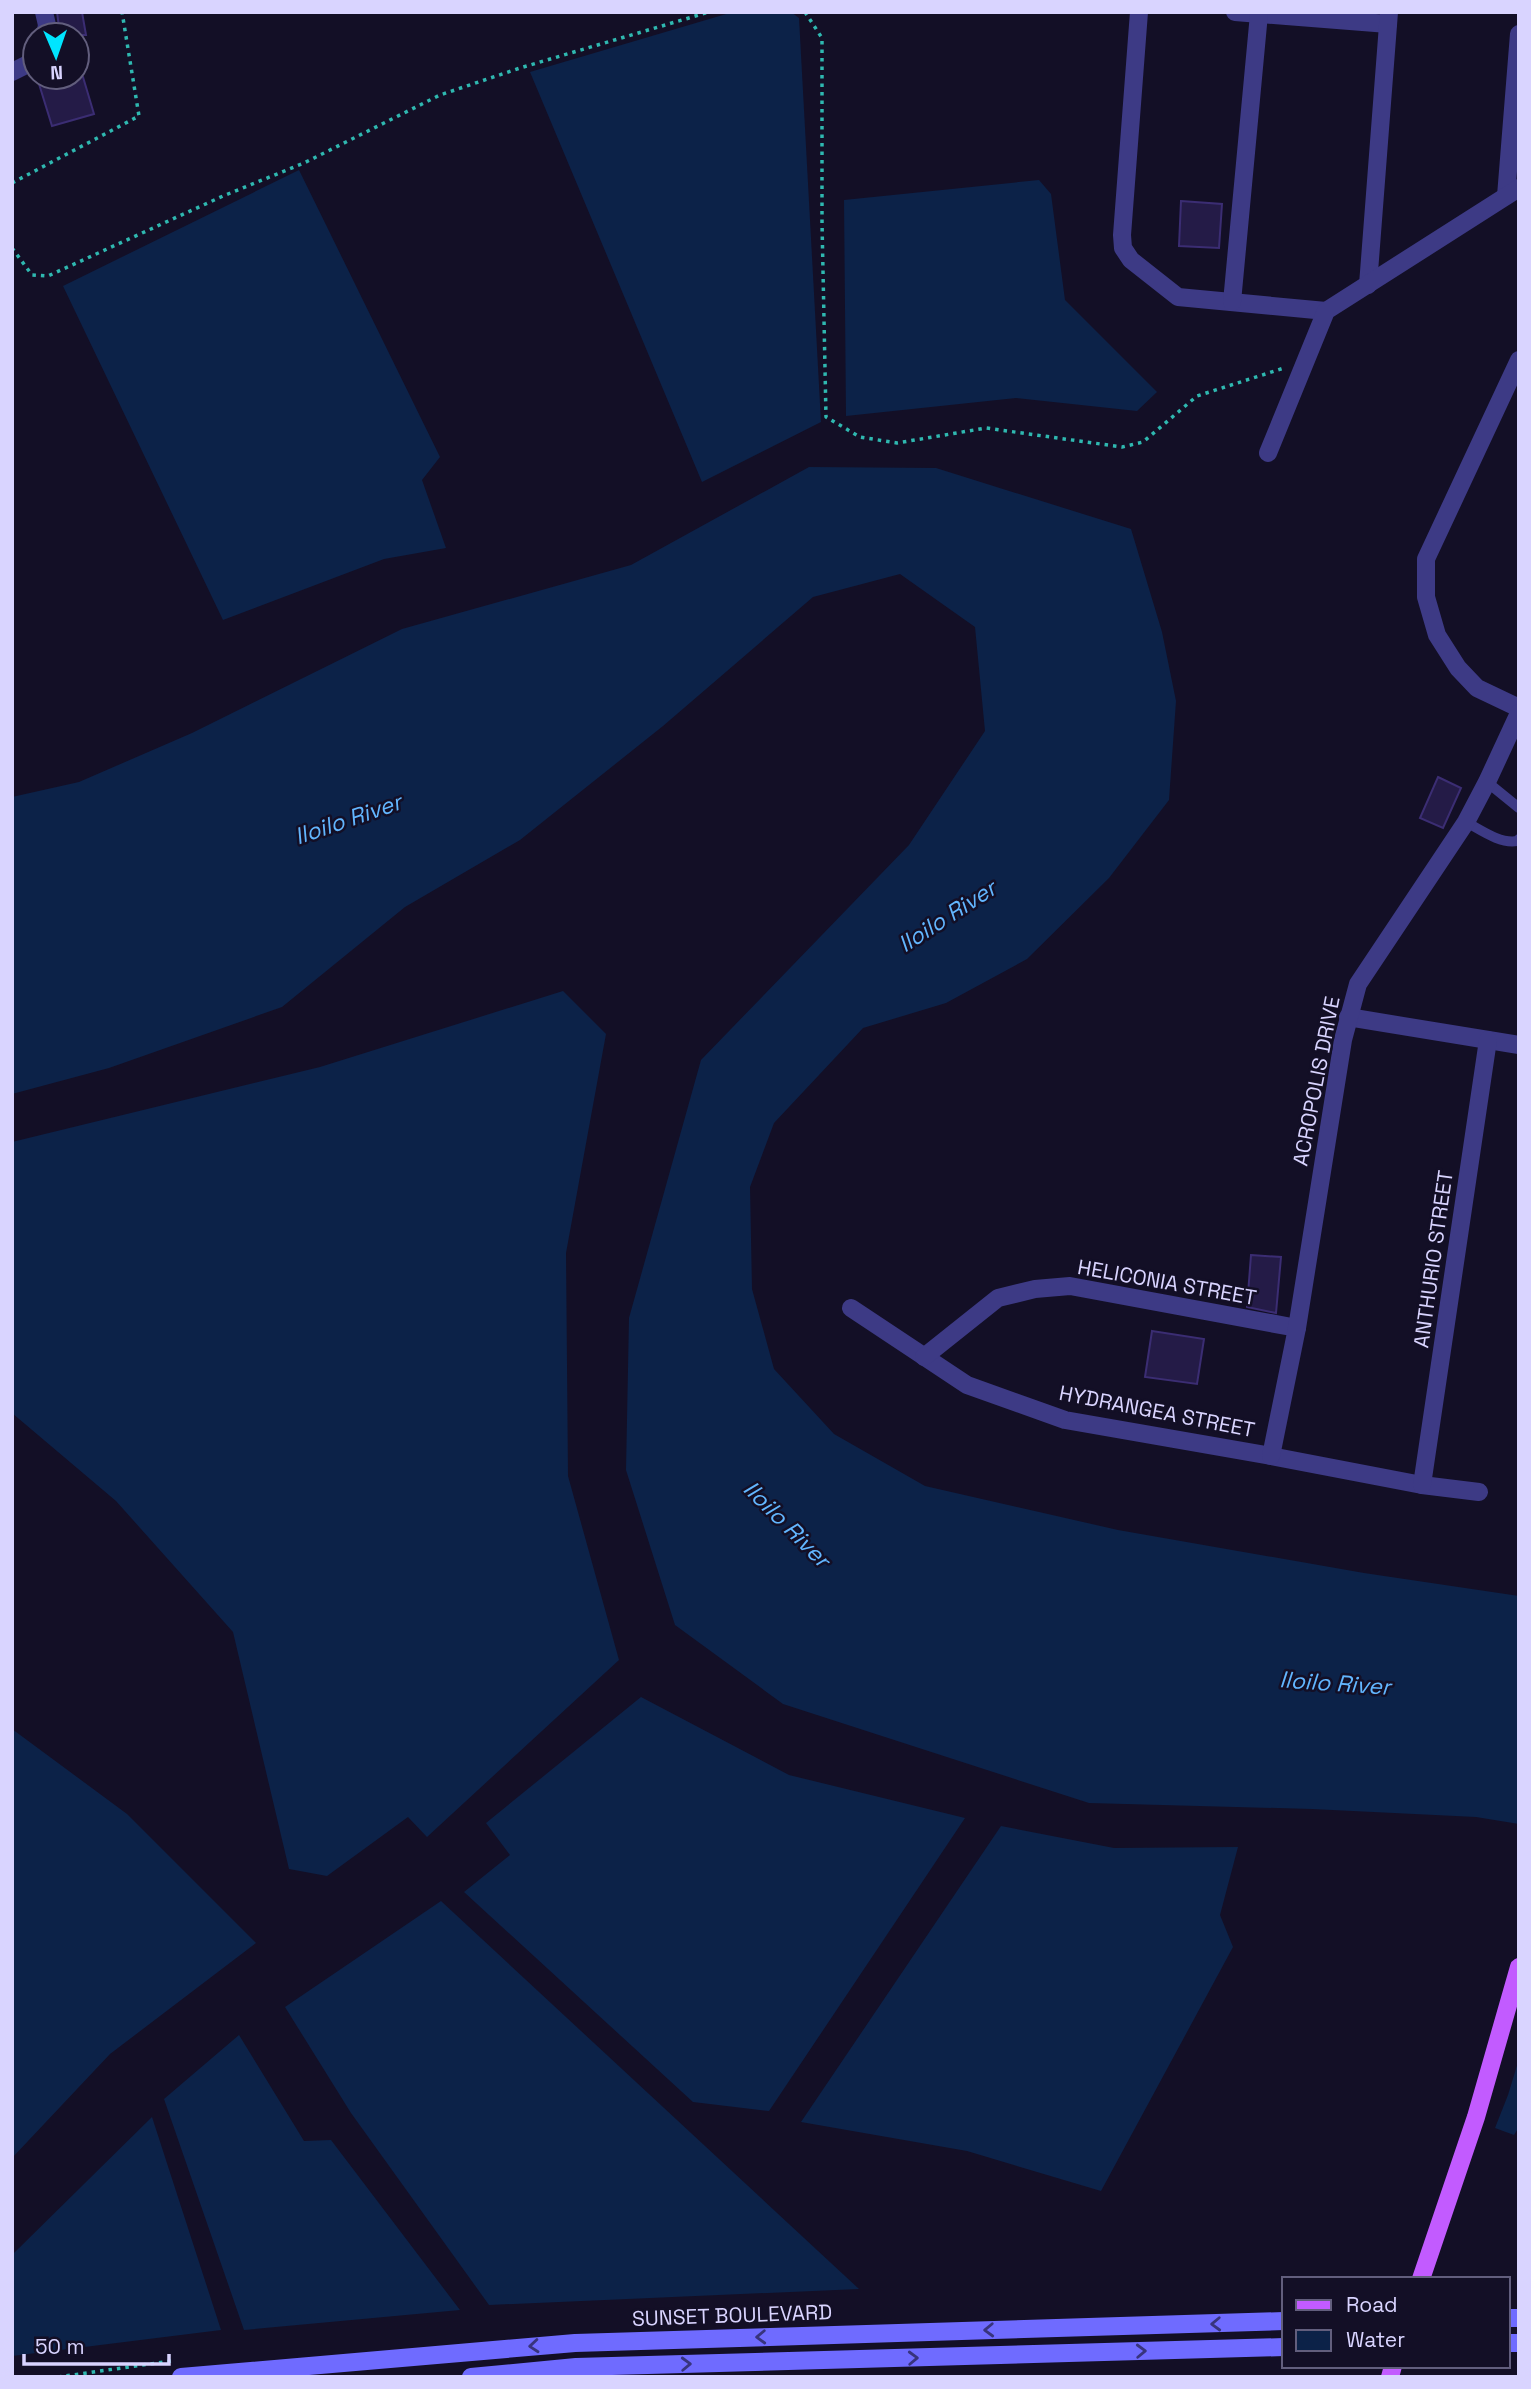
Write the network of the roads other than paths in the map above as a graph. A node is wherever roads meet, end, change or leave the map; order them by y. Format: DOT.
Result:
graph roads {
  1 [pos="1139,12"];
  2 [pos="1235,12"];
  3 [pos="1259,14"];
  4 [pos="1388,18"];
  5 [pos="1519,34"];
  6 [pos="1513,192"];
  7 [pos="1367,285"];
  8 [pos="1232,302"];
  9 [pos="1326,311"];
  10 [pos="1519,360"];
  11 [pos="1268,453"];
  12 [pos="1519,711"];
  13 [pos="1487,782"];
  14 [pos="1519,808"];
  15 [pos="1465,822"];
  16 [pos="1519,839"];
  17 [pos="1348,1017"];
  18 [pos="1488,1040"];
  19 [pos="1519,1045"];
  20 [pos="851,1308"];
  21 [pos="1297,1328"];
  22 [pos="924,1357"];
  23 [pos="1271,1456"];
  24 [pos="1422,1485"];
  25 [pos="1479,1492"];
  26 [pos="1519,1967"];
  27 [pos="1422,2277"];
  28 [pos="1282,2322"];
  29 [pos="1282,2347"];
  30 [pos="507,2349"];
  31 [pos="510,2373"];
  32 [pos="181,2377"];
  33 [pos="471,2377"];
  1 -- 8 [label="street"];
  2 -- 3 [label="street"];
  3 -- 4 [label="street"];
  3 -- 8 [label="street"];
  4 -- 7 [label="street"];
  5 -- 6 [label="street"];
  6 -- 7 [label="street"];
  7 -- 9 [label="street"];
  8 -- 9 [label="street"];
  9 -- 11 [label="street"];
  10 -- 12 [label="street"];
  12 -- 13 [label="street, ACROPOLIS DRIVE"];
  13 -- 14 [label="lane"];
  13 -- 15 [label="street, ACROPOLIS DRIVE"];
  15 -- 16 [label="lane"];
  15 -- 17 [label="street, ACROPOLIS DRIVE"];
  17 -- 18 [label="street"];
  17 -- 21 [label="street, ACROPOLIS DRIVE"];
  18 -- 19 [label="street"];
  18 -- 24 [label="street, ANTHURIO STREET"];
  20 -- 22 [label="street, HYDRANGEA STREET"];
  21 -- 22 [label="street, HELICONIA STREET"];
  21 -- 23 [label="street, ACROPOLIS DRIVE"];
  22 -- 23 [label="street, HYDRANGEA STREET"];
  23 -- 24 [label="street, HYDRANGEA STREET"];
  24 -- 25 [label="street, HYDRANGEA STREET"];
  26 -- 27 [label="main road"];
  28 -- 30 [label="main road, SUNSET BOULEVARD, one-way"];
  31 -- 29 [label="main road, one-way"];
  30 -- 31 [label="main road"];
  30 -- 32 [label="main road, SUNSET BOULEVARD"];
  31 -- 33 [label="main road"];
}
